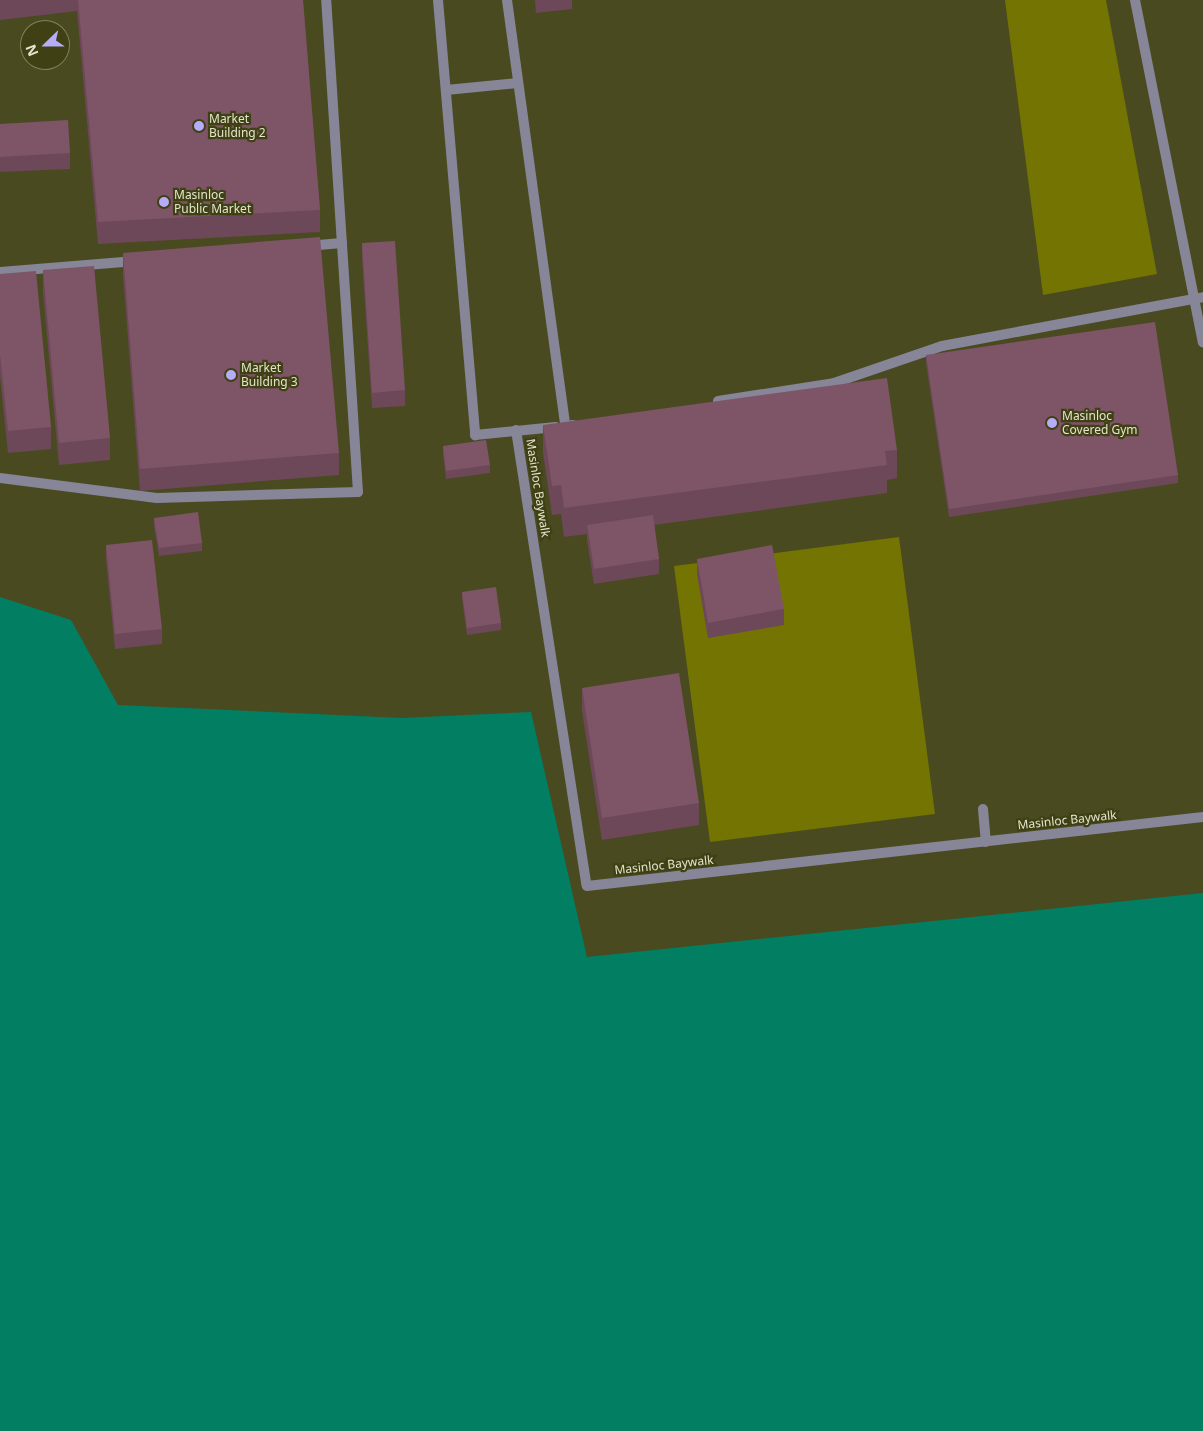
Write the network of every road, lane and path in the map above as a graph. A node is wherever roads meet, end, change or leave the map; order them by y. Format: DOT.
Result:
graph roads {
  1 [pos="326,0"];
  2 [pos="438,0"];
  3 [pos="507,0"];
  4 [pos="1135,0"];
  5 [pos="518,82"];
  6 [pos="446,90"];
  7 [pos="342,243"];
  8 [pos="294,248"];
  9 [pos="147,260"];
  10 [pos="0,272"];
  11 [pos="1200,298"];
  12 [pos="1203,342"];
  13 [pos="709,403"];
  14 [pos="584,423"];
  15 [pos="565,426"];
  16 [pos="516,430"];
  17 [pos="0,478"];
  18 [pos="983,810"];
  19 [pos="1203,817"];
  20 [pos="986,842"];
  1 -- 7 [label="street"];
  2 -- 6 [label="street"];
  3 -- 5 [label="street"];
  4 -- 11 [label="street"];
  5 -- 6 [label="street"];
  5 -- 15 [label="street"];
  6 -- 16 [label="street"];
  7 -- 8 [label="street"];
  7 -- 17 [label="street"];
  9 -- 10 [label="street"];
  11 -- 12 [label="street"];
  11 -- 13 [label="street"];
  14 -- 15 [label="street"];
  15 -- 16 [label="street"];
  16 -- 20 [label="street, Masinloc Baywalk"];
  18 -- 20 [label="street"];
  19 -- 20 [label="street, Masinloc Baywalk"];
}
